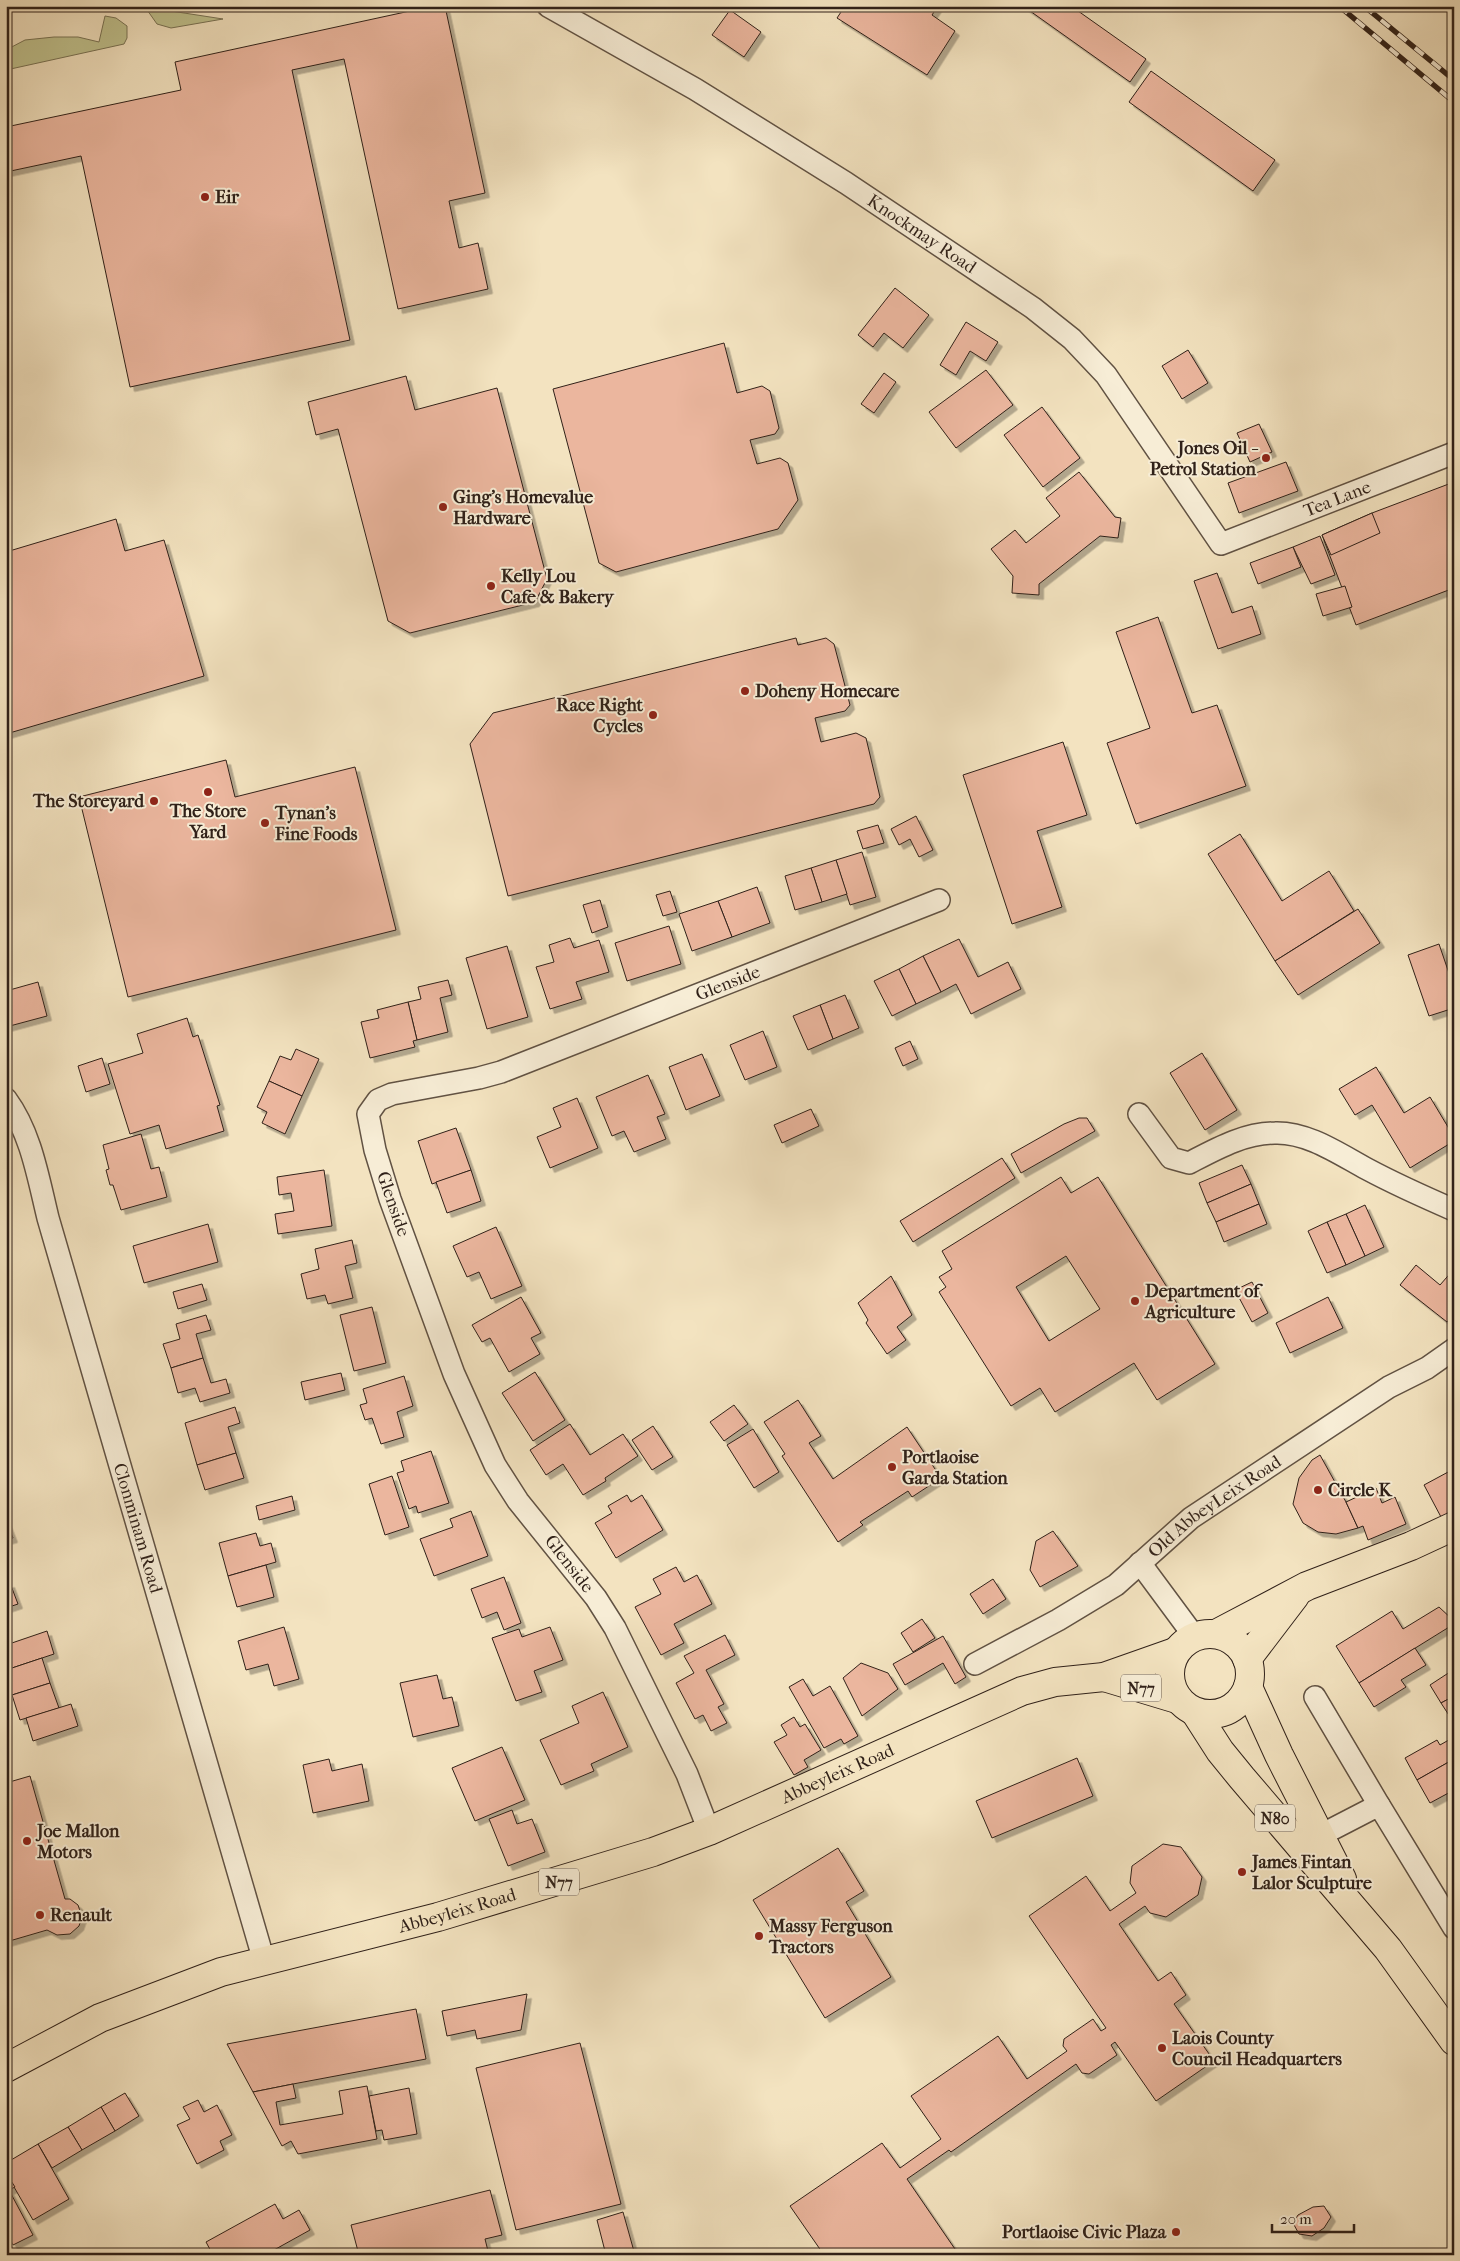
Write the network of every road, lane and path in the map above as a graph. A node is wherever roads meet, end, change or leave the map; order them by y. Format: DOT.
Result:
graph roads {
  1 [pos="548,6"];
  2 [pos="1454,453"];
  3 [pos="1221,544"];
  4 [pos="939,900"];
  5 [pos="6,1098"];
  6 [pos="1139,1114"];
  7 [pos="1454,1210"];
  8 [pos="1454,1349"];
  9 [pos="1454,1526"];
  10 [pos="1140,1563"];
  11 [pos="1301,1589"];
  12 [pos="1195,1641"];
  13 [pos="1247,1659"];
  14 [pos="975,1664"];
  15 [pos="1104,1677"];
  16 [pos="1248,1687"];
  17 [pos="1315,1697"];
  18 [pos="1186,1706"];
  19 [pos="1379,1805"];
  20 [pos="709,1831"];
  21 [pos="1319,1836"];
  22 [pos="1363,1919"];
  23 [pos="1454,1928"];
  24 [pos="264,1961"];
  25 [pos="1454,2041"];
  26 [pos="6,2068"];
  1 -- 3 [label="street, Knockmay Road"];
  2 -- 3 [label="street, Tea Lane"];
  4 -- 20 [label="street, Glenside"];
  5 -- 24 [label="street, Clonminam Road"];
  6 -- 7 [label="street"];
  8 -- 10 [label="street, Old AbbeyLeix Road"];
  9 -- 11 [label="main road"];
  10 -- 12 [label="street"];
  10 -- 14 [label="street, Old AbbeyLeix Road"];
  11 -- 12 [label="main road"];
  11 -- 13 [label="main road"];
  12 -- 13 [label="main road"];
  12 -- 15 [label="main road, N77"];
  12 -- 18 [label="main road, N80"];
  13 -- 16 [label="main road, N80"];
  15 -- 18 [label="main road, N77"];
  15 -- 20 [label="main road, Abbeyleix Road / N77"];
  16 -- 18 [label="main road"];
  16 -- 21 [label="main road, N80"];
  17 -- 19 [label="street"];
  18 -- 22 [label="main road, N80"];
  19 -- 21 [label="street"];
  19 -- 23 [label="street"];
  20 -- 24 [label="main road, Abbeyleix Road / N77"];
  21 -- 22 [label="main road, N80"];
  22 -- 25 [label="main road, N80"];
  24 -- 26 [label="main road, Abbeyleix Road / N77"];
}
